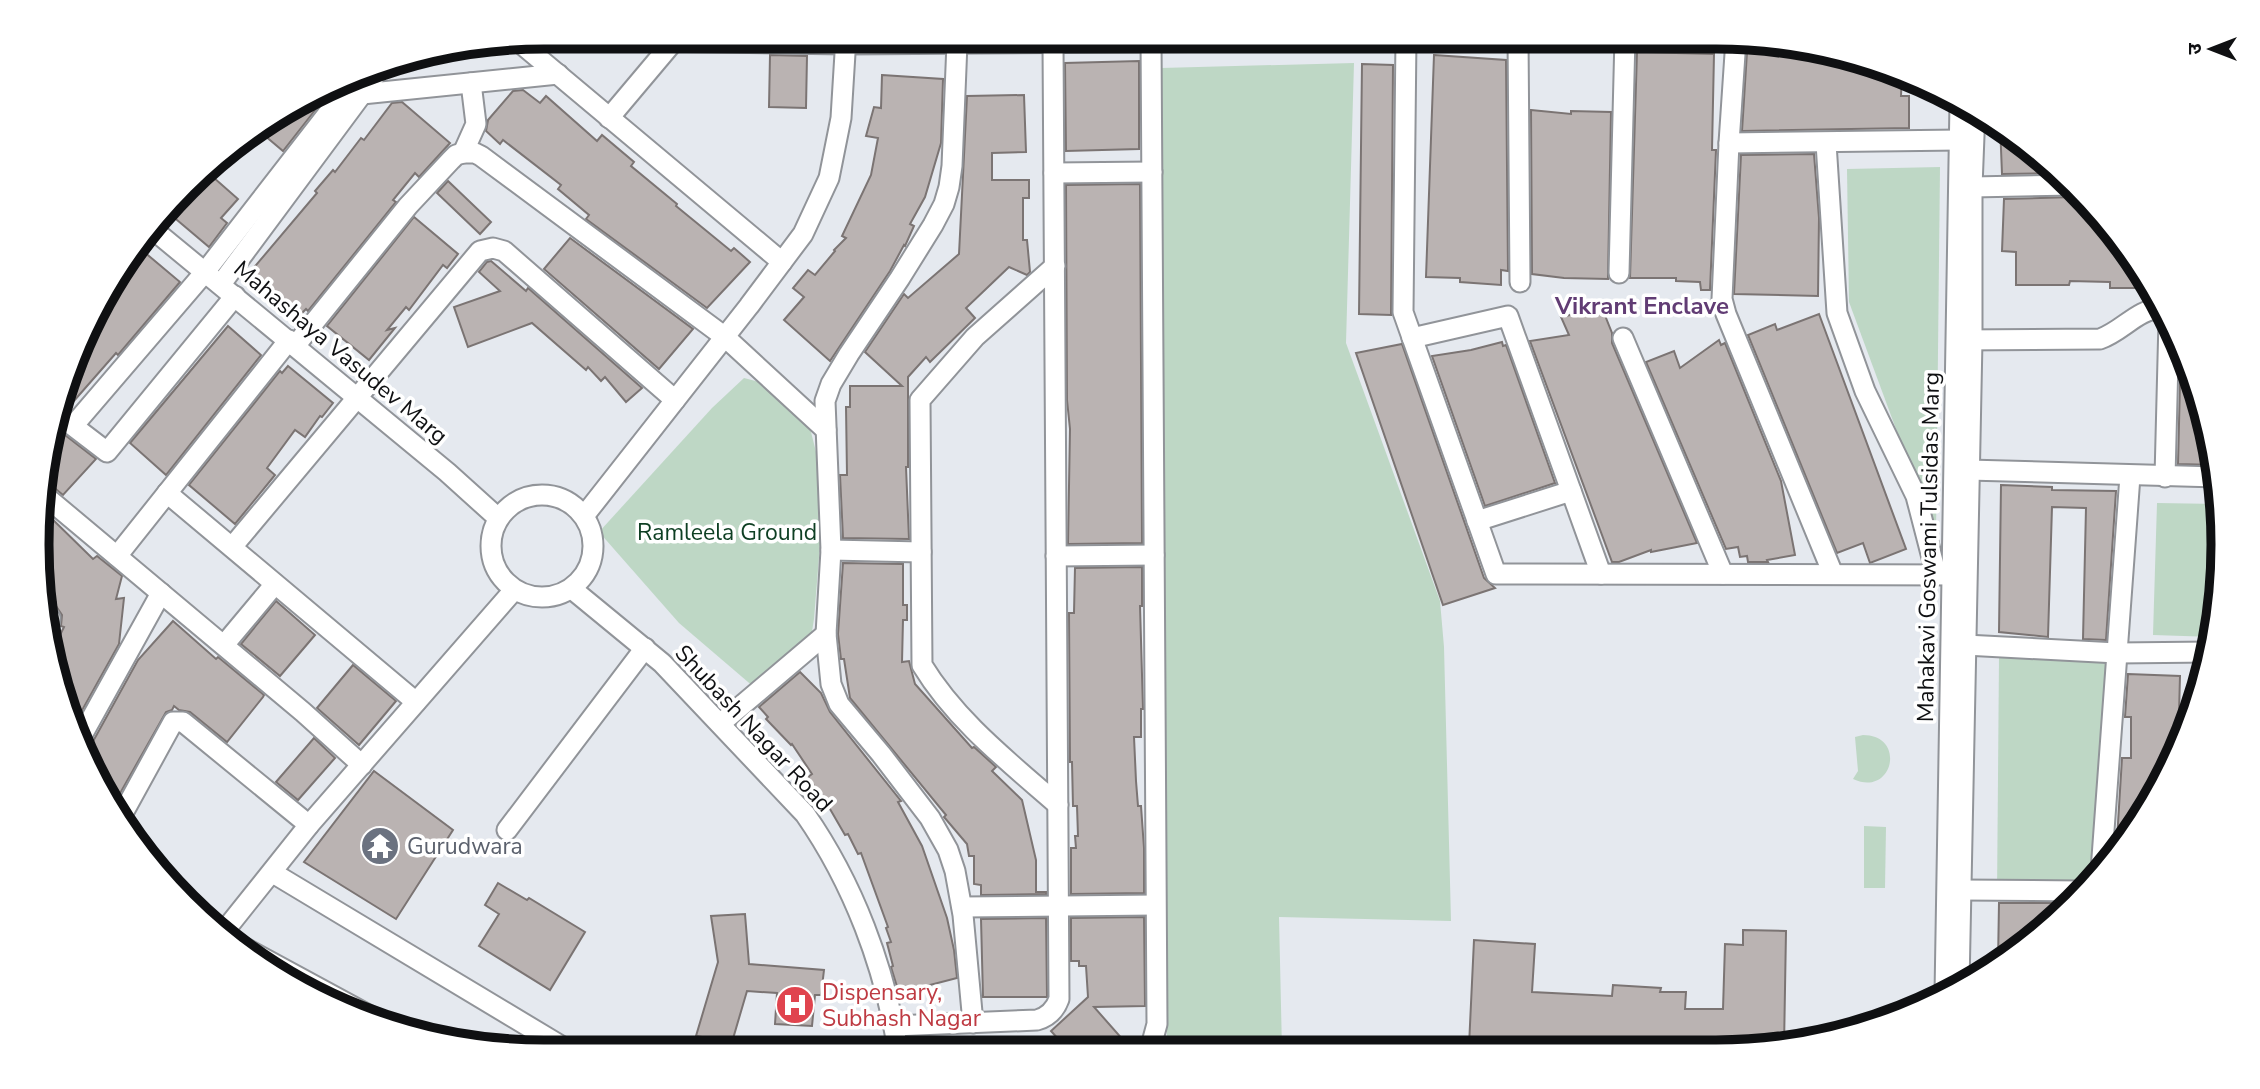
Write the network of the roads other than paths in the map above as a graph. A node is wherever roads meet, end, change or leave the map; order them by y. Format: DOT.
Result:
graph roads {
  1 [pos="528,49"];
  2 [pos="667,49"];
  3 [pos="845,49"];
  4 [pos="957,49"];
  5 [pos="1053,49"];
  6 [pos="1152,49"];
  7 [pos="1406,49"];
  8 [pos="1518,49"];
  9 [pos="1625,49"];
  10 [pos="1735,50"];
  11 [pos="558,74"];
  12 [pos="471,83"];
  13 [pos="360,85"];
  14 [pos="1960,113"];
  15 [pos="609,118"];
  16 [pos="1975,122"];
  17 [pos="1960,140"];
  18 [pos="1729,143"];
  19 [pos="1826,143"];
  20 [pos="463,153"];
  21 [pos="1152,172"];
  22 [pos="1054,173"];
  23 [pos="2057,185"];
  24 [pos="1972,187"];
  25 [pos="159,234"];
  26 [pos="782,262"];
  27 [pos="1055,265"];
  28 [pos="1619,273"];
  29 [pos="1520,282"];
  30 [pos="220,284"];
  31 [pos="2152,309"];
  32 [pos="725,337"];
  33 [pos="1412,338"];
  34 [pos="1623,338"];
  35 [pos="1964,340"];
  36 [pos="2168,342"];
  37 [pos="292,343"];
  38 [pos="356,397"];
  39 [pos="676,400"];
  40 [pos="826,430"];
  41 [pos="1968,470"];
  42 [pos="2130,476"];
  43 [pos="2165,477"];
  44 [pos="2206,477"];
  45 [pos="1571,491"];
  46 [pos="167,494"];
  47 [pos="51,501"];
  48 [pos="584,516"];
  49 [pos="498,518"];
  50 [pos="1477,521"];
  51 [pos="232,547"];
  52 [pos="831,550"];
  53 [pos="921,552"];
  54 [pos="1154,555"];
  55 [pos="117,556"];
  56 [pos="1056,556"];
  57 [pos="1601,574"];
  58 [pos="1723,574"];
  59 [pos="1833,574"];
  60 [pos="1951,574"];
  61 [pos="275,584"];
  62 [pos="572,589"];
  63 [pos="514,590"];
  64 [pos="161,593"];
  65 [pos="826,634"];
  66 [pos="223,645"];
  67 [pos="1965,645"];
  68 [pos="645,648"];
  69 [pos="2199,652"];
  70 [pos="2117,653"];
  71 [pos="416,702"];
  72 [pos="721,723"];
  73 [pos="85,729"];
  74 [pos="362,765"];
  75 [pos="1058,804"];
  76 [pos="126,808"];
  77 [pos="309,825"];
  78 [pos="507,830"];
  79 [pos="2102,854"];
  80 [pos="273,873"];
  81 [pos="1961,890"];
  82 [pos="2070,891"];
  83 [pos="1155,905"];
  84 [pos="962,907"];
  85 [pos="1059,907"];
  86 [pos="229,926"];
  87 [pos="1959,976"];
  88 [pos="1945,984"];
  89 [pos="973,1023"];
  90 [pos="894,1026"];
  91 [pos="551,1040"];
  92 [pos="896,1040"];
  93 [pos="1153,1040"];
  1 -- 11 [label="street"];
  2 -- 15 [label="street"];
  3 -- 26 [label="street"];
  4 -- 40 [label="street"];
  5 -- 22 [label="street"];
  6 -- 21 [label="street"];
  7 -- 33 [label="street"];
  8 -- 29 [label="street"];
  9 -- 28 [label="street"];
  10 -- 18 [label="street"];
  11 -- 12 [label="street"];
  11 -- 15 [label="street"];
  12 -- 13 [label="street"];
  12 -- 20 [label="street"];
  13 -- 30 [label="street"];
  14 -- 17 [label="street, Mahakavi Goswami Tulsidas Marg"];
  15 -- 26 [label="street"];
  16 -- 24 [label="street, Mahakavi Goswami Tulsidas Marg"];
  17 -- 19 [label="street"];
  17 -- 35 [label="street, Mahakavi Goswami Tulsidas Marg"];
  18 -- 19 [label="street"];
  18 -- 59 [label="street"];
  19 -- 60 [label="street"];
  20 -- 32 [label="street"];
  20 -- 37 [label="street"];
  21 -- 22 [label="street"];
  21 -- 54 [label="street"];
  22 -- 27 [label="street"];
  23 -- 24 [label="street"];
  24 -- 35 [label="street, Mahakavi Goswami Tulsidas Marg"];
  25 -- 30 [label="street, Mahashaya Vasudev Marg"];
  26 -- 32 [label="street"];
  27 -- 53 [label="street"];
  27 -- 56 [label="street"];
  30 -- 30 [label="street"];
  30 -- 37 [label="street, Mahashaya Vasudev Marg"];
  31 -- 35 [label="street"];
  32 -- 39 [label="street"];
  32 -- 40 [label="street"];
  33 -- 45 [label="street"];
  33 -- 50 [label="street"];
  34 -- 58 [label="street"];
  35 -- 41 [label="street, Mahakavi Goswami Tulsidas Marg"];
  35 -- 60 [label="street, Mahakavi Goswami Tulsidas Marg"];
  36 -- 43 [label="street"];
  37 -- 38 [label="street, Mahashaya Vasudev Marg"];
  37 -- 46 [label="street"];
  38 -- 39 [label="street"];
  38 -- 49 [label="street, Mahashaya Vasudev Marg"];
  38 -- 51 [label="street"];
  39 -- 48 [label="street"];
  40 -- 52 [label="street"];
  41 -- 42 [label="street"];
  41 -- 60 [label="street, Mahakavi Goswami Tulsidas Marg"];
  42 -- 43 [label="street"];
  42 -- 70 [label="street"];
  43 -- 44 [label="street"];
  45 -- 50 [label="street"];
  45 -- 57 [label="street"];
  46 -- 51 [label="street"];
  46 -- 55 [label="street"];
  47 -- 55 [label="street"];
  48 -- 49 [label="street"];
  48 -- 62 [label="street"];
  49 -- 63 [label="street"];
  50 -- 57 [label="street"];
  51 -- 61 [label="street"];
  52 -- 53 [label="street"];
  52 -- 65 [label="street"];
  53 -- 75 [label="street"];
  54 -- 56 [label="street"];
  54 -- 83 [label="street"];
  55 -- 64 [label="street"];
  56 -- 75 [label="street"];
  57 -- 58 [label="street"];
  58 -- 59 [label="street"];
  59 -- 60 [label="street"];
  60 -- 67 [label="street, Mahakavi Goswami Tulsidas Marg"];
  60 -- 88 [label="street, Mahakavi Goswami Tulsidas Marg"];
  61 -- 66 [label="street"];
  61 -- 71 [label="street"];
  62 -- 63 [label="street"];
  62 -- 68 [label="street, Shubash Nagar Road"];
  63 -- 71 [label="street"];
  64 -- 66 [label="street"];
  64 -- 73 [label="street"];
  65 -- 72 [label="street"];
  65 -- 84 [label="street"];
  66 -- 74 [label="street"];
  67 -- 70 [label="street"];
  67 -- 81 [label="street, Mahakavi Goswami Tulsidas Marg"];
  68 -- 72 [label="street, Shubash Nagar Road"];
  68 -- 78 [label="street"];
  69 -- 70 [label="street"];
  70 -- 79 [label="street"];
  71 -- 74 [label="street"];
  72 -- 90 [label="street, Shubash Nagar Road"];
  74 -- 77 [label="street"];
  75 -- 85 [label="street"];
  76 -- 77 [label="street"];
  77 -- 80 [label="street"];
  80 -- 86 [label="street"];
  80 -- 91 [label="street"];
  81 -- 82 [label="street"];
  81 -- 87 [label="street, Mahakavi Goswami Tulsidas Marg"];
  83 -- 85 [label="street"];
  83 -- 93 [label="street"];
  84 -- 85 [label="street"];
  84 -- 89 [label="street"];
  85 -- 89 [label="street"];
  89 -- 90 [label="street"];
  90 -- 92 [label="street, Shubash Nagar Road"];
}
